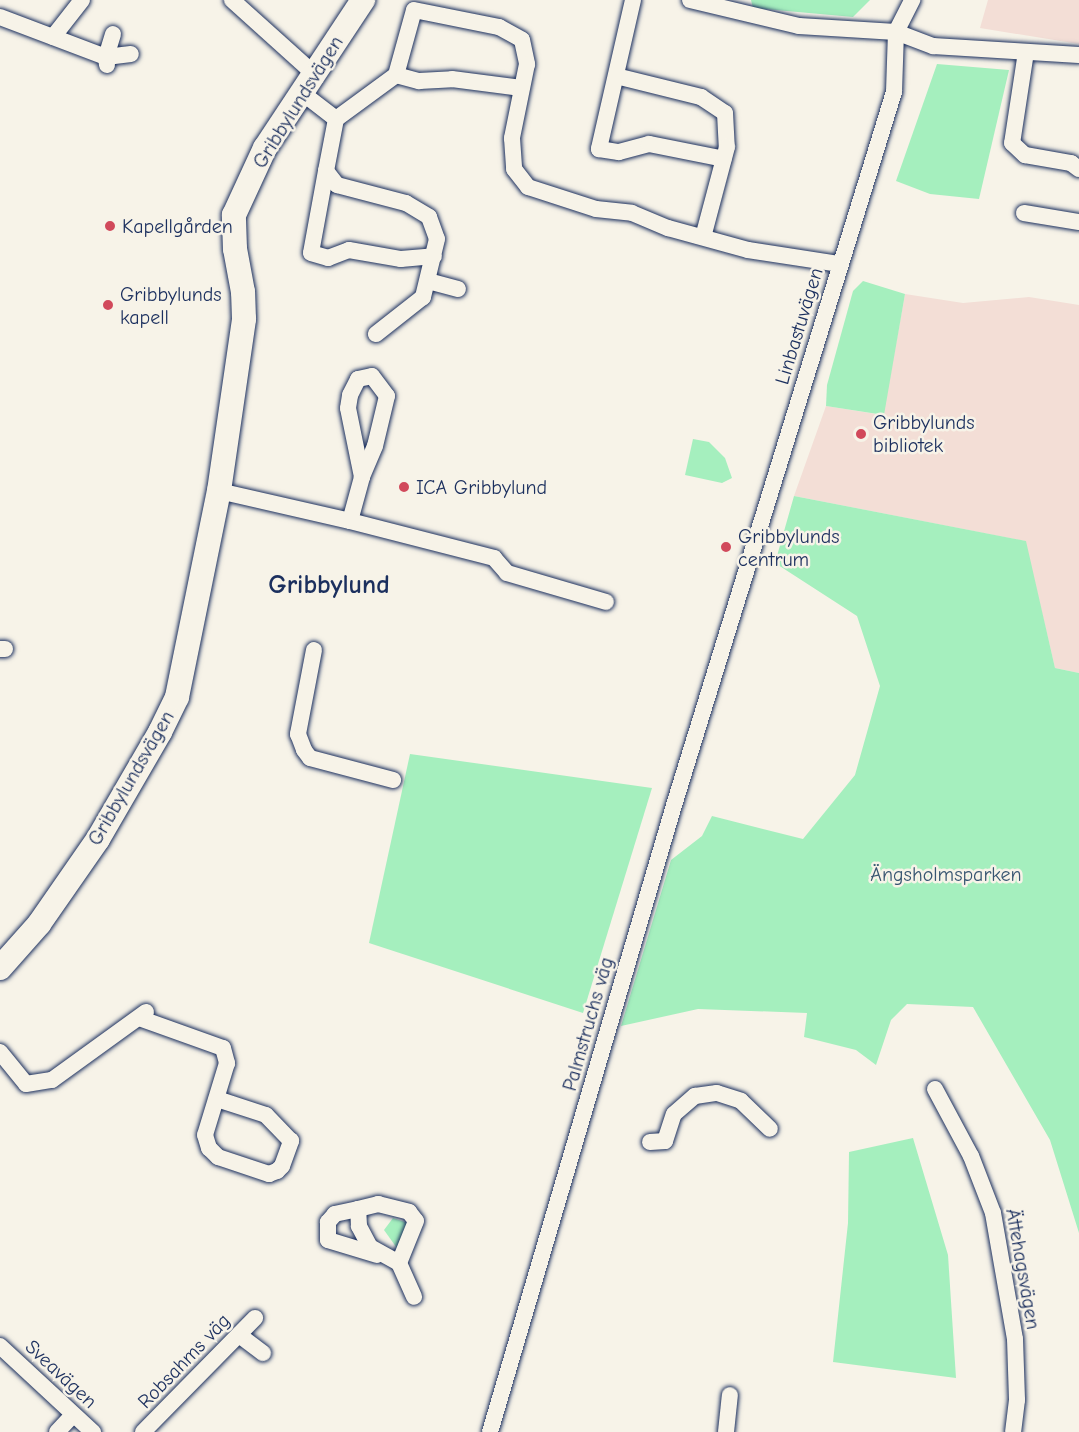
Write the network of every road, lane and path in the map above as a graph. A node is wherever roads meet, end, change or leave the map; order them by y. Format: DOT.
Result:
graph roads {
  1 [pos="82,0"];
  2 [pos="232,0"];
  3 [pos="363,0"];
  4 [pos="633,0"];
  5 [pos="690,0"];
  6 [pos="912,0"];
  7 [pos="0,17"];
  8 [pos="896,32"];
  9 [pos="113,34"];
  10 [pos="53,37"];
  11 [pos="1026,52"];
  12 [pos="131,54"];
  13 [pos="1079,55"];
  14 [pos="106,61"];
  15 [pos="396,75"];
  16 [pos="616,76"];
  17 [pos="307,83"];
  18 [pos="521,88"];
  19 [pos="336,119"];
  20 [pos="724,159"];
  21 [pos="1079,169"];
  22 [pos="326,171"];
  23 [pos="1024,213"];
  24 [pos="1079,222"];
  25 [pos="704,237"];
  26 [pos="434,256"];
  27 [pos="840,264"];
  28 [pos="428,281"];
  29 [pos="458,289"];
  30 [pos="376,334"];
  31 [pos="362,477"];
  32 [pos="219,491"];
  33 [pos="351,521"];
  34 [pos="606,602"];
  35 [pos="730,630"];
  36 [pos="314,650"];
  37 [pos="393,780"];
  38 [pos="0,969"];
  39 [pos="0,1052"];
  40 [pos="934,1089"];
  41 [pos="217,1099"];
  42 [pos="770,1129"];
  43 [pos="651,1142"];
  44 [pos="358,1209"];
  45 [pos="381,1254"];
  46 [pos="399,1263"];
  47 [pos="414,1297"];
  48 [pos="255,1318"];
  49 [pos="239,1335"];
  50 [pos="0,1346"];
  51 [pos="263,1353"];
  52 [pos="730,1395"];
  53 [pos="73,1415"];
  54 [pos="57,1432"];
  55 [pos="93,1432"];
  56 [pos="143,1432"];
  57 [pos="490,1432"];
  58 [pos="726,1432"];
  59 [pos="1013,1432"];
  1 -- 10 [label="street"];
  2 -- 17 [label="street"];
  3 -- 17 [label="street, Gribbylundsvägen"];
  4 -- 16 [label="street"];
  5 -- 8 [label="street"];
  6 -- 8 [label="street"];
  7 -- 10 [label="street"];
  8 -- 11 [label="street"];
  8 -- 27 [label="street, Linbastuvägen"];
  9 -- 14 [label="street"];
  10 -- 14 [label="street"];
  11 -- 13 [label="street"];
  11 -- 21 [label="street"];
  12 -- 14 [label="street"];
  15 -- 18 [label="street"];
  15 -- 18 [label="street"];
  15 -- 19 [label="street"];
  16 -- 20 [label="street"];
  16 -- 20 [label="street"];
  17 -- 19 [label="street"];
  17 -- 32 [label="street, Gribbylundsvägen"];
  18 -- 25 [label="street"];
  19 -- 22 [label="street"];
  20 -- 25 [label="street"];
  22 -- 26 [label="street"];
  22 -- 26 [label="street"];
  23 -- 24 [label="street"];
  25 -- 27 [label="street"];
  26 -- 28 [label="street"];
  27 -- 35 [label="street, Linbastuvägen"];
  28 -- 29 [label="street"];
  28 -- 30 [label="street"];
  31 -- 31 [label="street"];
  31 -- 33 [label="street"];
  32 -- 33 [label="street"];
  32 -- 38 [label="street, Gribbylundsvägen"];
  33 -- 34 [label="street"];
  35 -- 57 [label="street, Palmstruchs väg"];
  36 -- 37 [label="street"];
  39 -- 41 [label="street"];
  40 -- 59 [label="street, Ättehagsvägen"];
  41 -- 41 [label="street"];
  42 -- 43 [label="street"];
  44 -- 45 [label="street"];
  44 -- 45 [label="street"];
  44 -- 46 [label="street"];
  45 -- 46 [label="street"];
  46 -- 47 [label="street"];
  48 -- 49 [label="street, Robsahms väg"];
  49 -- 51 [label="street"];
  49 -- 56 [label="street, Robsahms väg"];
  50 -- 53 [label="street, Sveavägen"];
  52 -- 58 [label="street"];
  53 -- 54 [label="street"];
  53 -- 55 [label="street, Sveavägen"];
}
